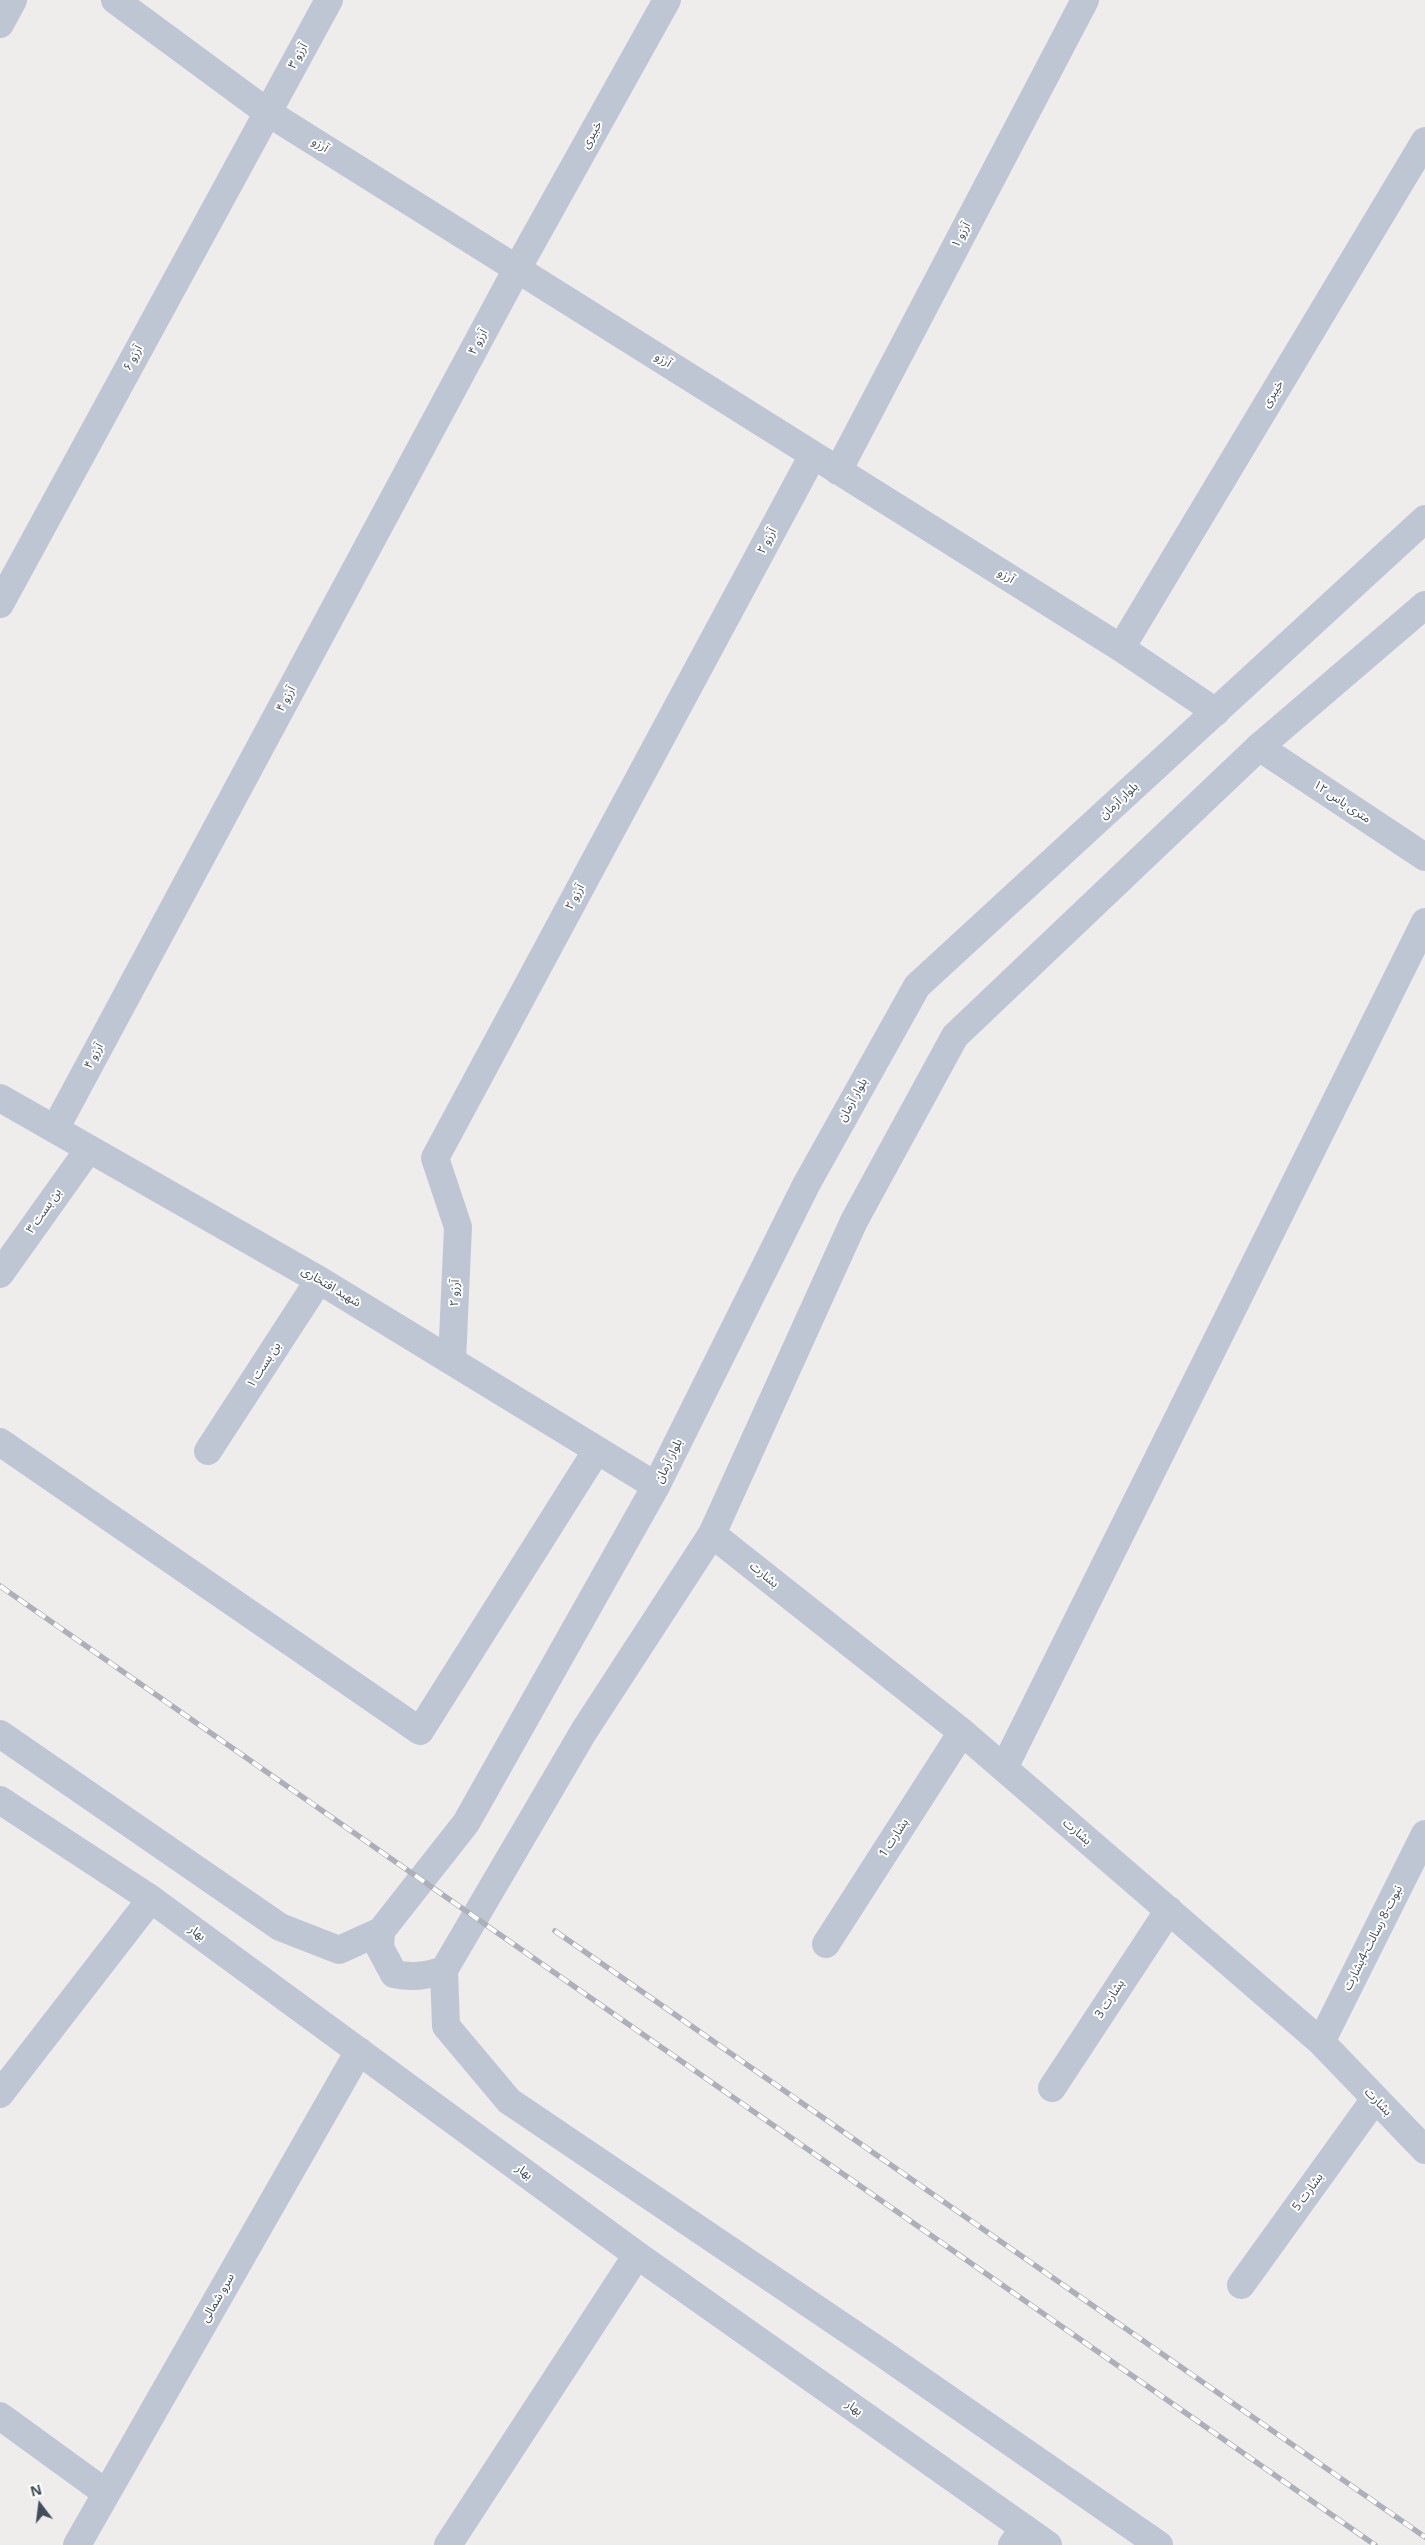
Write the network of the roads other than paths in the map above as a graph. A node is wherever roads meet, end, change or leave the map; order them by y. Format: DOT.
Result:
graph roads {
  1 [pos="13,0"];
  2 [pos="115,0"];
  3 [pos="329,0"];
  4 [pos="667,0"];
  5 [pos="1085,0"];
  6 [pos="0,24"];
  7 [pos="267,112"];
  8 [pos="1425,141"];
  9 [pos="517,269"];
  10 [pos="813,455"];
  11 [pos="838,470"];
  12 [pos="1425,519"];
  13 [pos="0,604"];
  14 [pos="1425,605"];
  15 [pos="1120,648"];
  16 [pos="1216,712"];
  17 [pos="1259,747"];
  18 [pos="1425,857"];
  19 [pos="1425,922"];
  20 [pos="0,1098"];
  21 [pos="55,1129"];
  22 [pos="89,1149"];
  23 [pos="0,1274"];
  24 [pos="319,1280"];
  25 [pos="452,1361"];
  26 [pos="0,1442"];
  27 [pos="597,1450"];
  28 [pos="208,1451"];
  29 [pos="656,1486"];
  30 [pos="712,1534"];
  31 [pos="962,1732"];
  32 [pos="0,1734"];
  33 [pos="1004,1768"];
  34 [pos="0,1800"];
  35 [pos="1425,1834"];
  36 [pos="151,1899"];
  37 [pos="1169,1910"];
  38 [pos="381,1932"];
  39 [pos="826,1944"];
  40 [pos="444,1970"];
  41 [pos="1321,2042"];
  42 [pos="359,2051"];
  43 [pos="1052,2088"];
  44 [pos="0,2094"];
  45 [pos="1375,2099"];
  46 [pos="1425,2150"];
  47 [pos="637,2255"];
  48 [pos="1241,2284"];
  49 [pos="0,2416"];
  50 [pos="106,2492"];
  51 [pos="1018,2536"];
  52 [pos="77,2545"];
  53 [pos="448,2545"];
  54 [pos="1048,2545"];
  55 [pos="1159,2545"];
  1 -- 6 [label="street"];
  2 -- 7 [label="street, آرزو"];
  3 -- 7 [label="street, آرزو ۳"];
  4 -- 9 [label="street, خبیری"];
  5 -- 11 [label="street, آرزو ۱"];
  7 -- 9 [label="street, آرزو"];
  7 -- 13 [label="street, آرزو ۶"];
  8 -- 15 [label="street, خیبری"];
  9 -- 10 [label="street, آرزو"];
  9 -- 21 [label="street, آرزو ۴"];
  10 -- 11 [label="street, آرزو"];
  10 -- 25 [label="street, آرزو ۲"];
  11 -- 15 [label="street, آرزو"];
  12 -- 16 [label="street, بلوار آرمان"];
  14 -- 17 [label="street"];
  15 -- 16 [label="street, آرزو"];
  16 -- 29 [label="street, بلوار آرمان"];
  17 -- 18 [label="street, ۱۲ متری یاس"];
  17 -- 30 [label="street"];
  19 -- 33 [label="street"];
  20 -- 21 [label="street, شهید افتخاری"];
  21 -- 22 [label="street, شهید افتخاری"];
  22 -- 23 [label="street, بن بست ۳"];
  22 -- 24 [label="street, شهید افتخاری"];
  24 -- 25 [label="street, شهید افتخاری"];
  24 -- 28 [label="street, بن بست ۱"];
  25 -- 27 [label="street, شهید افتخاری"];
  26 -- 27 [label="street"];
  27 -- 29 [label="street, شهید افتخاری"];
  29 -- 38 [label="street, بلوار آرمان"];
  30 -- 31 [label="street, بشارت"];
  30 -- 40 [label="street"];
  31 -- 33 [label="street, بشارت"];
  31 -- 39 [label="street, بشارت 1"];
  32 -- 38 [label="street"];
  33 -- 37 [label="street, بشارت"];
  34 -- 36 [label="street, بهار"];
  35 -- 41 [label="street, نبوت-8 رسالت-4بشارت"];
  36 -- 42 [label="street, بهار"];
  36 -- 44 [label="street"];
  37 -- 41 [label="street, بشارت"];
  37 -- 43 [label="street, بشارت 3"];
  38 -- 40 [label="street"];
  40 -- 55 [label="street"];
  41 -- 45 [label="street, بشارت"];
  42 -- 47 [label="street, بهار"];
  42 -- 50 [label="street, سرو شمالی"];
  45 -- 46 [label="street, بشارت"];
  45 -- 48 [label="street, بشارت 5"];
  47 -- 51 [label="street, بهار"];
  47 -- 53 [label="street"];
  49 -- 50 [label="street"];
  50 -- 52 [label="street, سرو شمالی"];
  51 -- 54 [label="street, بهار"];
}
